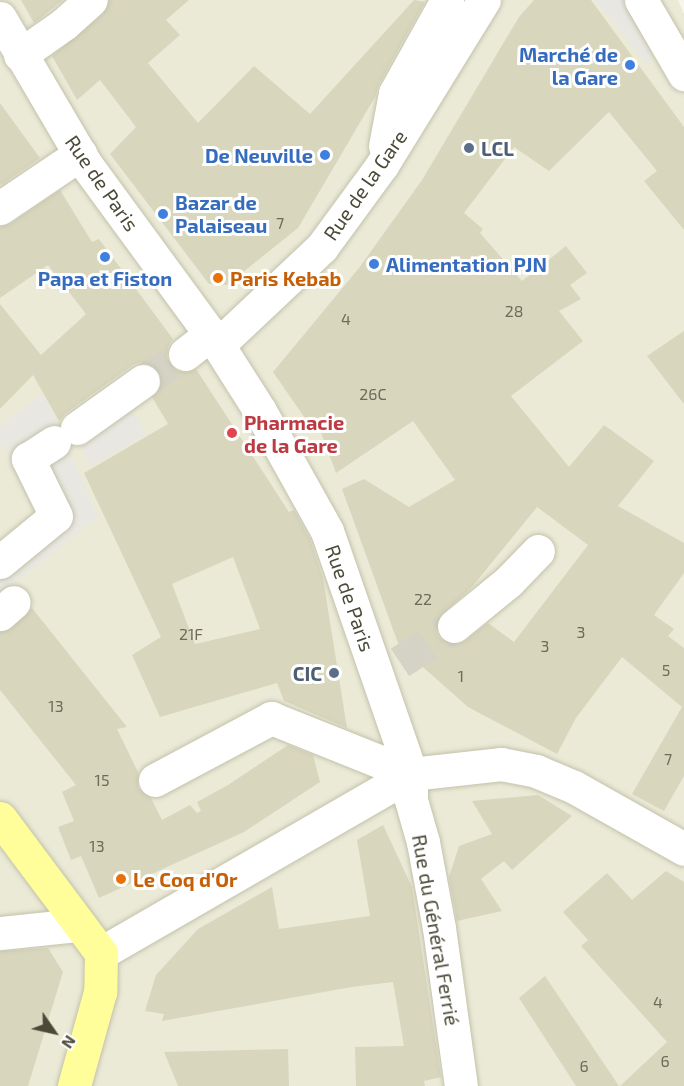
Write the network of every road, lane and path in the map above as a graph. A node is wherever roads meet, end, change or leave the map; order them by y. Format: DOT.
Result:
graph roads {
  1 [pos="91,0"];
  2 [pos="447,0"];
  3 [pos="484,0"];
  4 [pos="641,0"];
  5 [pos="0,20"];
  6 [pos="20,55"];
  7 [pos="684,74"];
  8 [pos="80,154"];
  9 [pos="382,165"];
  10 [pos="0,208"];
  11 [pos="214,340"];
  12 [pos="185,354"];
  13 [pos="143,381"];
  14 [pos="538,551"];
  15 [pos="0,562"];
  16 [pos="454,626"];
  17 [pos="411,774"];
  18 [pos="155,780"];
  19 [pos="0,818"];
  20 [pos="684,849"];
  21 [pos="78,925"];
  22 [pos="0,933"];
  23 [pos="100,953"];
  24 [pos="74,1086"];
  25 [pos="461,1086"];
  1 -- 6 [label="street"];
  2 -- 9 [label="street"];
  3 -- 9 [label="street, Rue de la Gare"];
  4 -- 7 [label="street"];
  5 -- 6 [label="street, Rue de Paris"];
  6 -- 8 [label="street, Rue de Paris"];
  8 -- 10 [label="street"];
  8 -- 11 [label="street, Rue de Paris"];
  9 -- 11 [label="street, Rue de la Gare"];
  11 -- 12 [label="street, Rue de la Gare"];
  11 -- 17 [label="street, Rue de Paris"];
  13 -- 15 [label="street"];
  14 -- 16 [label="street"];
  17 -- 18 [label="street"];
  17 -- 20 [label="street"];
  17 -- 23 [label="street"];
  17 -- 25 [label="street, Rue du Général Ferrié"];
  19 -- 21 [label="main road"];
  21 -- 22 [label="street"];
  21 -- 23 [label="main road"];
  23 -- 24 [label="main road"];
}
